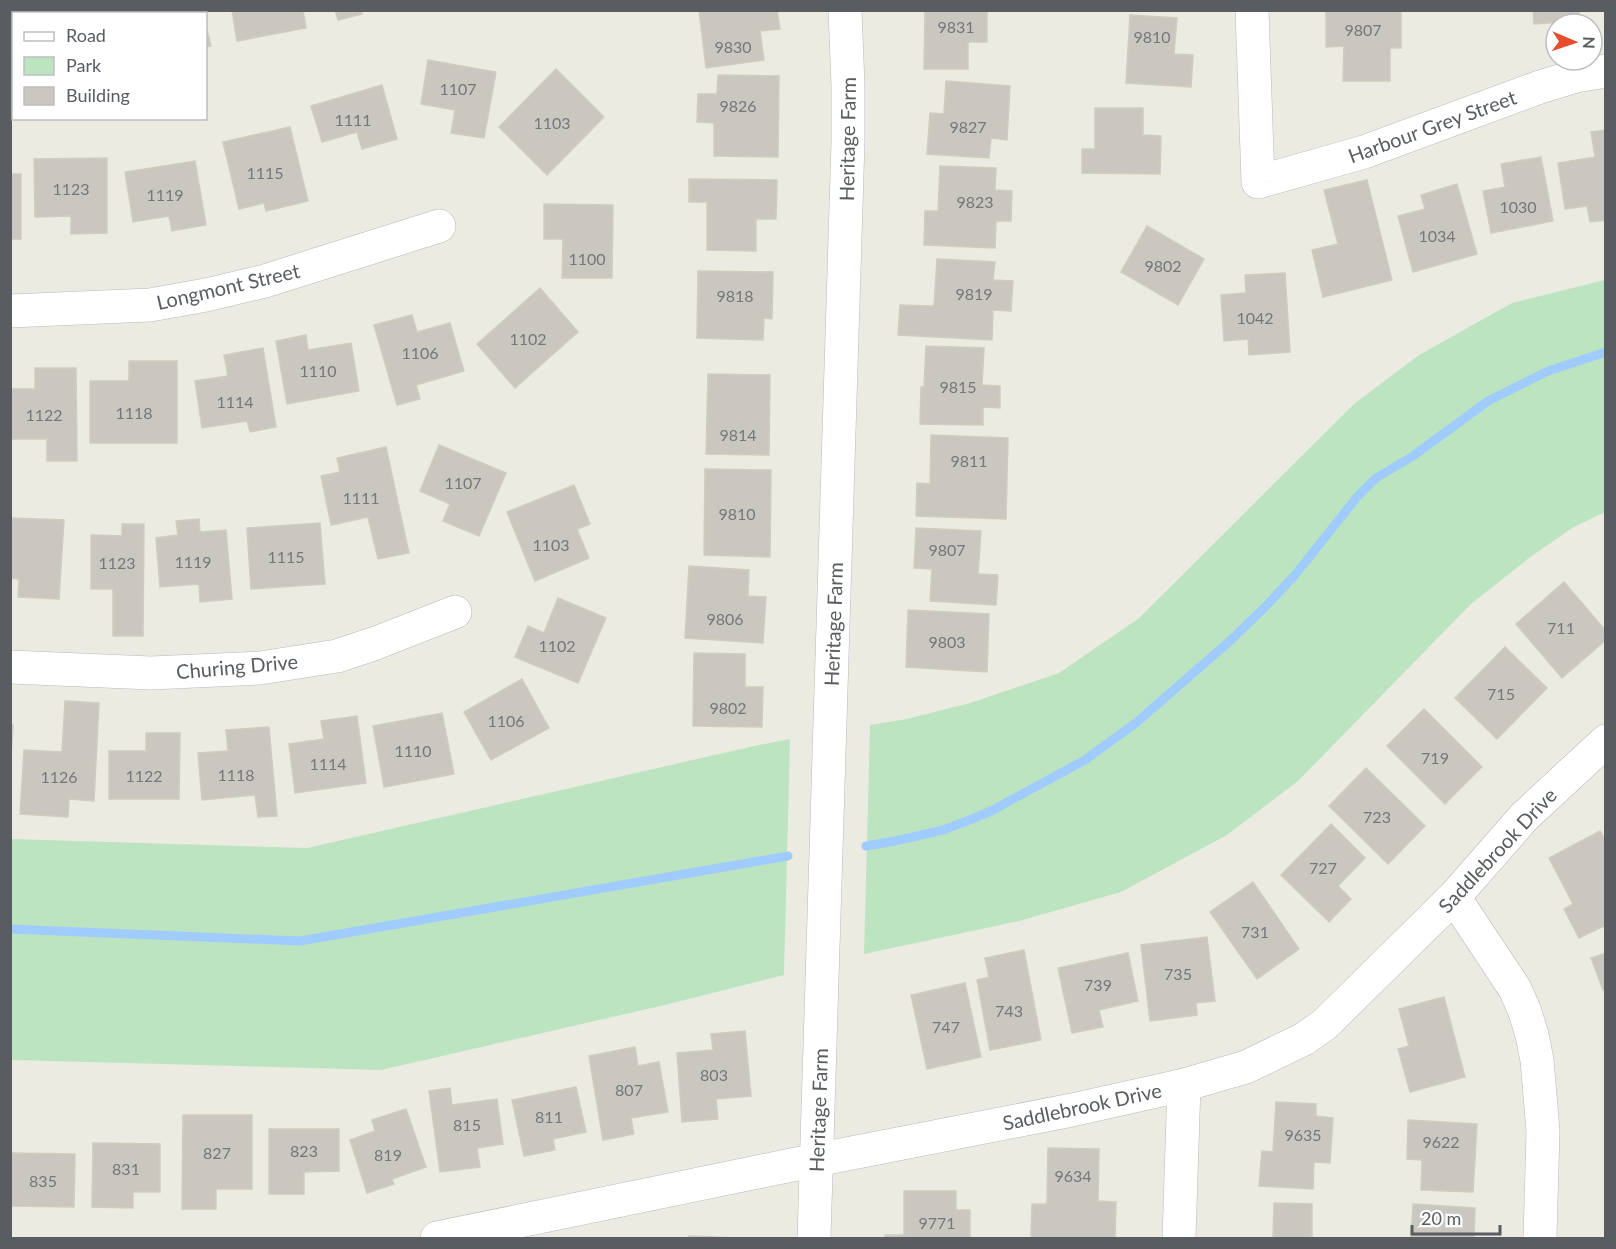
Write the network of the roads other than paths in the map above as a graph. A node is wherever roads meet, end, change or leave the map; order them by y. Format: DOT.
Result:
graph roads {
  1 [pos="845,10"];
  2 [pos="1252,10"];
  3 [pos="1605,71"];
  4 [pos="439,226"];
  5 [pos="10,310"];
  6 [pos="455,612"];
  7 [pos="10,667"];
  8 [pos="1605,741"];
  9 [pos="1454,897"];
  10 [pos="1184,1085"];
  11 [pos="816,1160"];
  12 [pos="437,1239"];
  13 [pos="814,1239"];
  14 [pos="1179,1239"];
  15 [pos="1540,1239"];
  1 -- 11 [label="street, Heritage Farm"];
  2 -- 3 [label="street, Harbour Grey Street"];
  4 -- 5 [label="street, Longmont Street"];
  6 -- 7 [label="street, Churing Drive"];
  8 -- 9 [label="street, Saddlebrook Drive"];
  9 -- 10 [label="street, Saddlebrook Drive"];
  9 -- 15 [label="street"];
  10 -- 11 [label="street, Saddlebrook Drive"];
  10 -- 14 [label="street"];
  11 -- 12 [label="street, Saddlebrook Drive"];
  11 -- 13 [label="street, Heritage Farm"];
}
